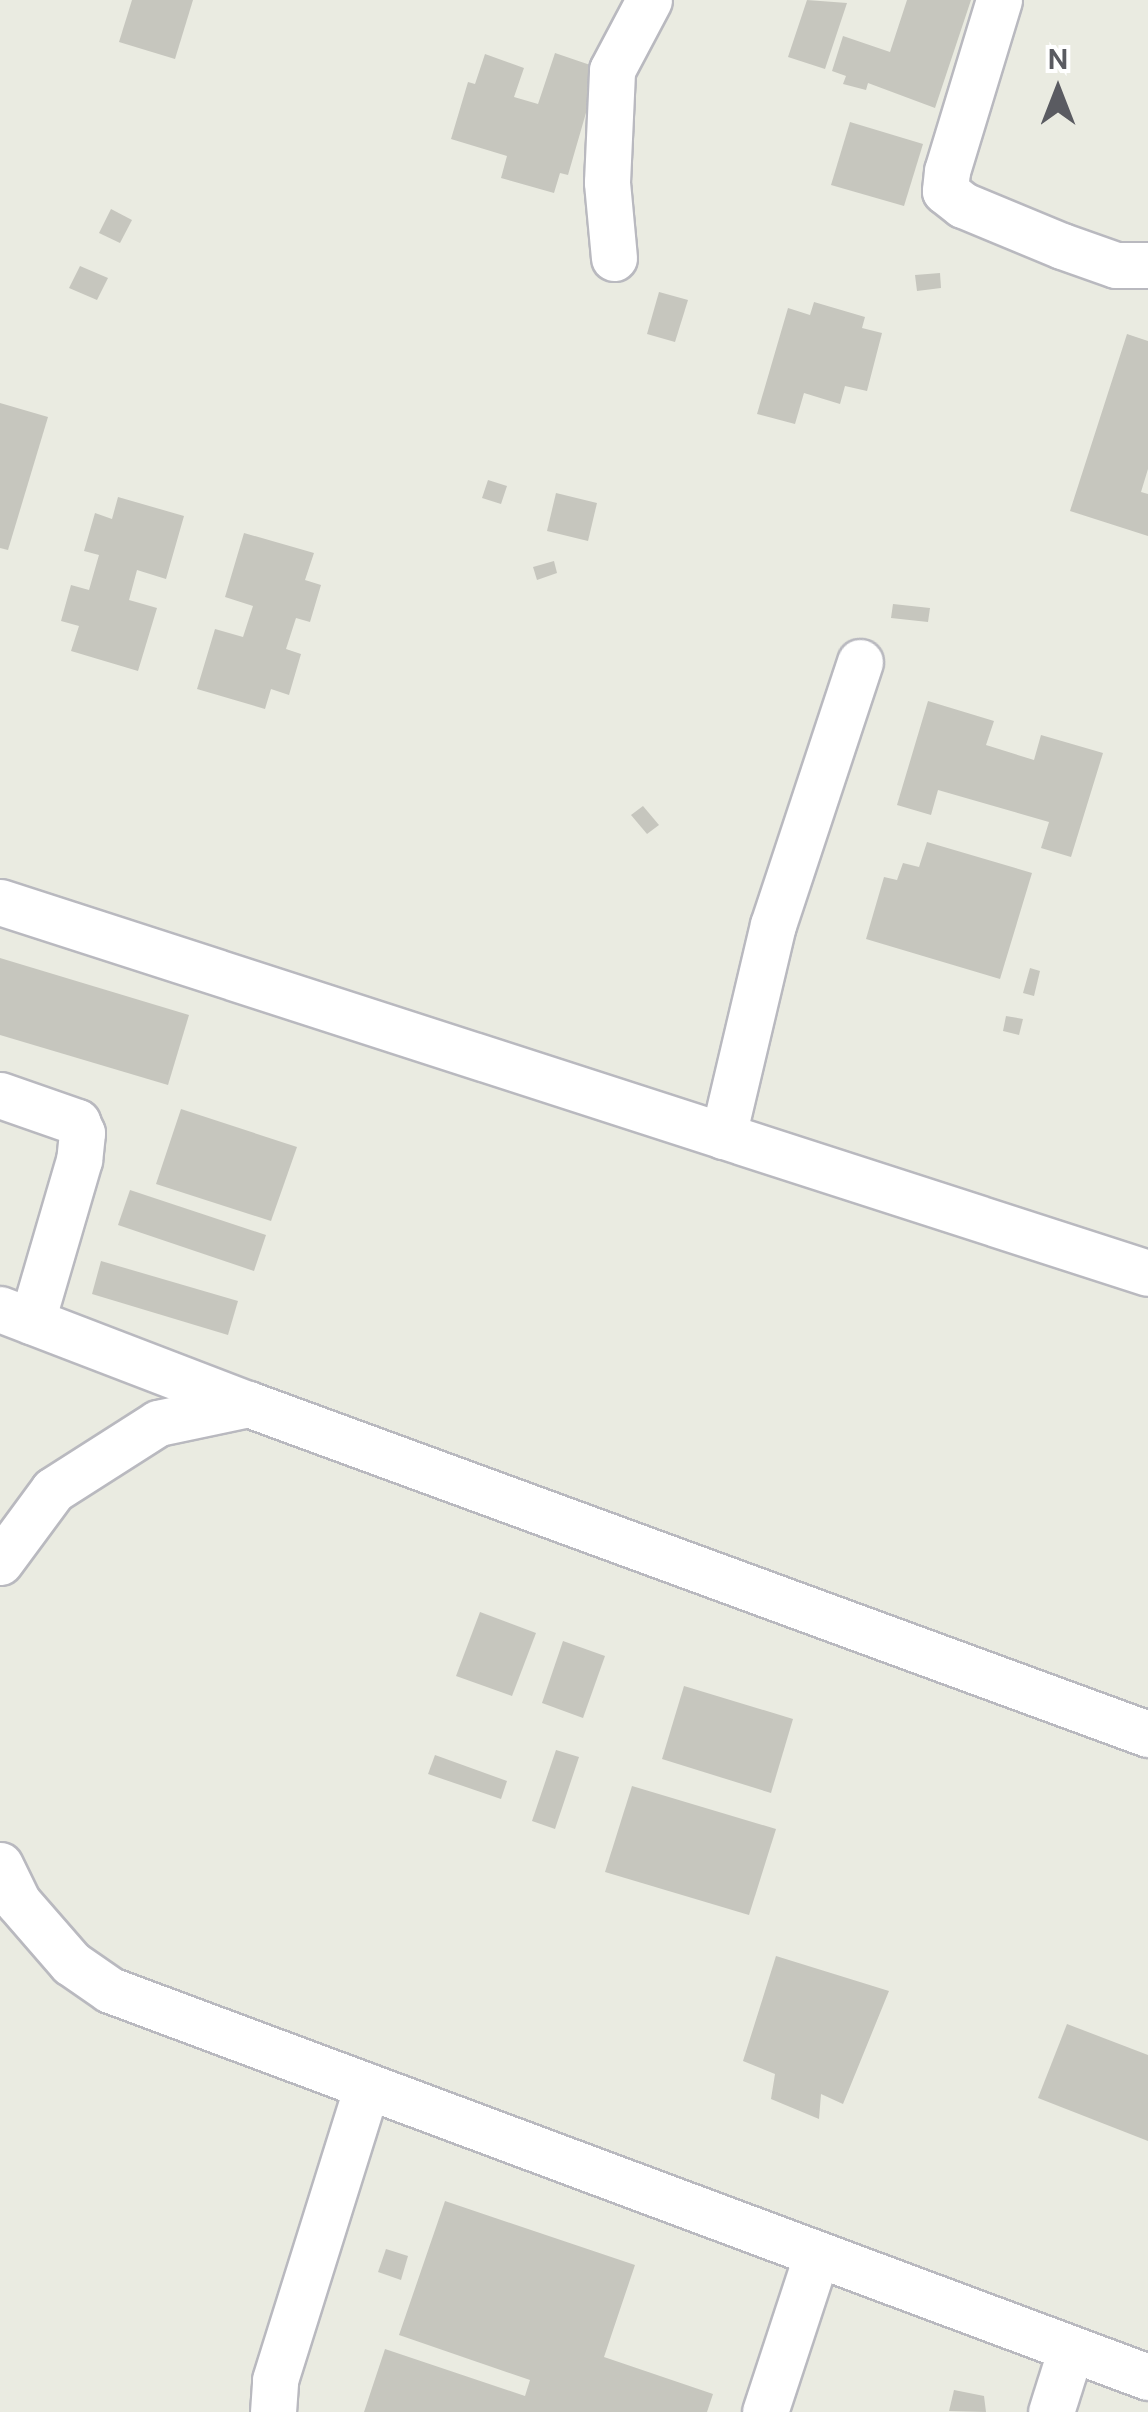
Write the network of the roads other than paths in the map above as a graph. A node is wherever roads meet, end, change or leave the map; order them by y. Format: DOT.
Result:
graph roads {
  1 [pos="650,0"];
  2 [pos="1000,0"];
  3 [pos="614,258"];
  4 [pos="1148,266"];
  5 [pos="860,662"];
  6 [pos="0,902"];
  7 [pos="0,1095"];
  8 [pos="723,1136"];
  9 [pos="1148,1273"];
  10 [pos="16,1315"];
  11 [pos="248,1404"];
  12 [pos="0,1562"];
  13 [pos="1148,1734"];
  14 [pos="0,1865"];
  15 [pos="367,2086"];
  16 [pos="818,2254"];
  17 [pos="1071,2349"];
  18 [pos="1148,2377"];
  19 [pos="273,2412"];
  20 [pos="765,2412"];
  21 [pos="1051,2412"];
  1 -- 3 [label="street"];
  2 -- 4 [label="street"];
  5 -- 8 [label="street"];
  6 -- 8 [label="street"];
  7 -- 10 [label="street"];
  8 -- 9 [label="street"];
  10 -- 11 [label="street"];
  11 -- 12 [label="street"];
  11 -- 13 [label="street"];
  14 -- 15 [label="street"];
  15 -- 16 [label="street"];
  15 -- 19 [label="street"];
  16 -- 17 [label="street"];
  16 -- 20 [label="street"];
  17 -- 18 [label="street"];
  17 -- 21 [label="street"];
}
